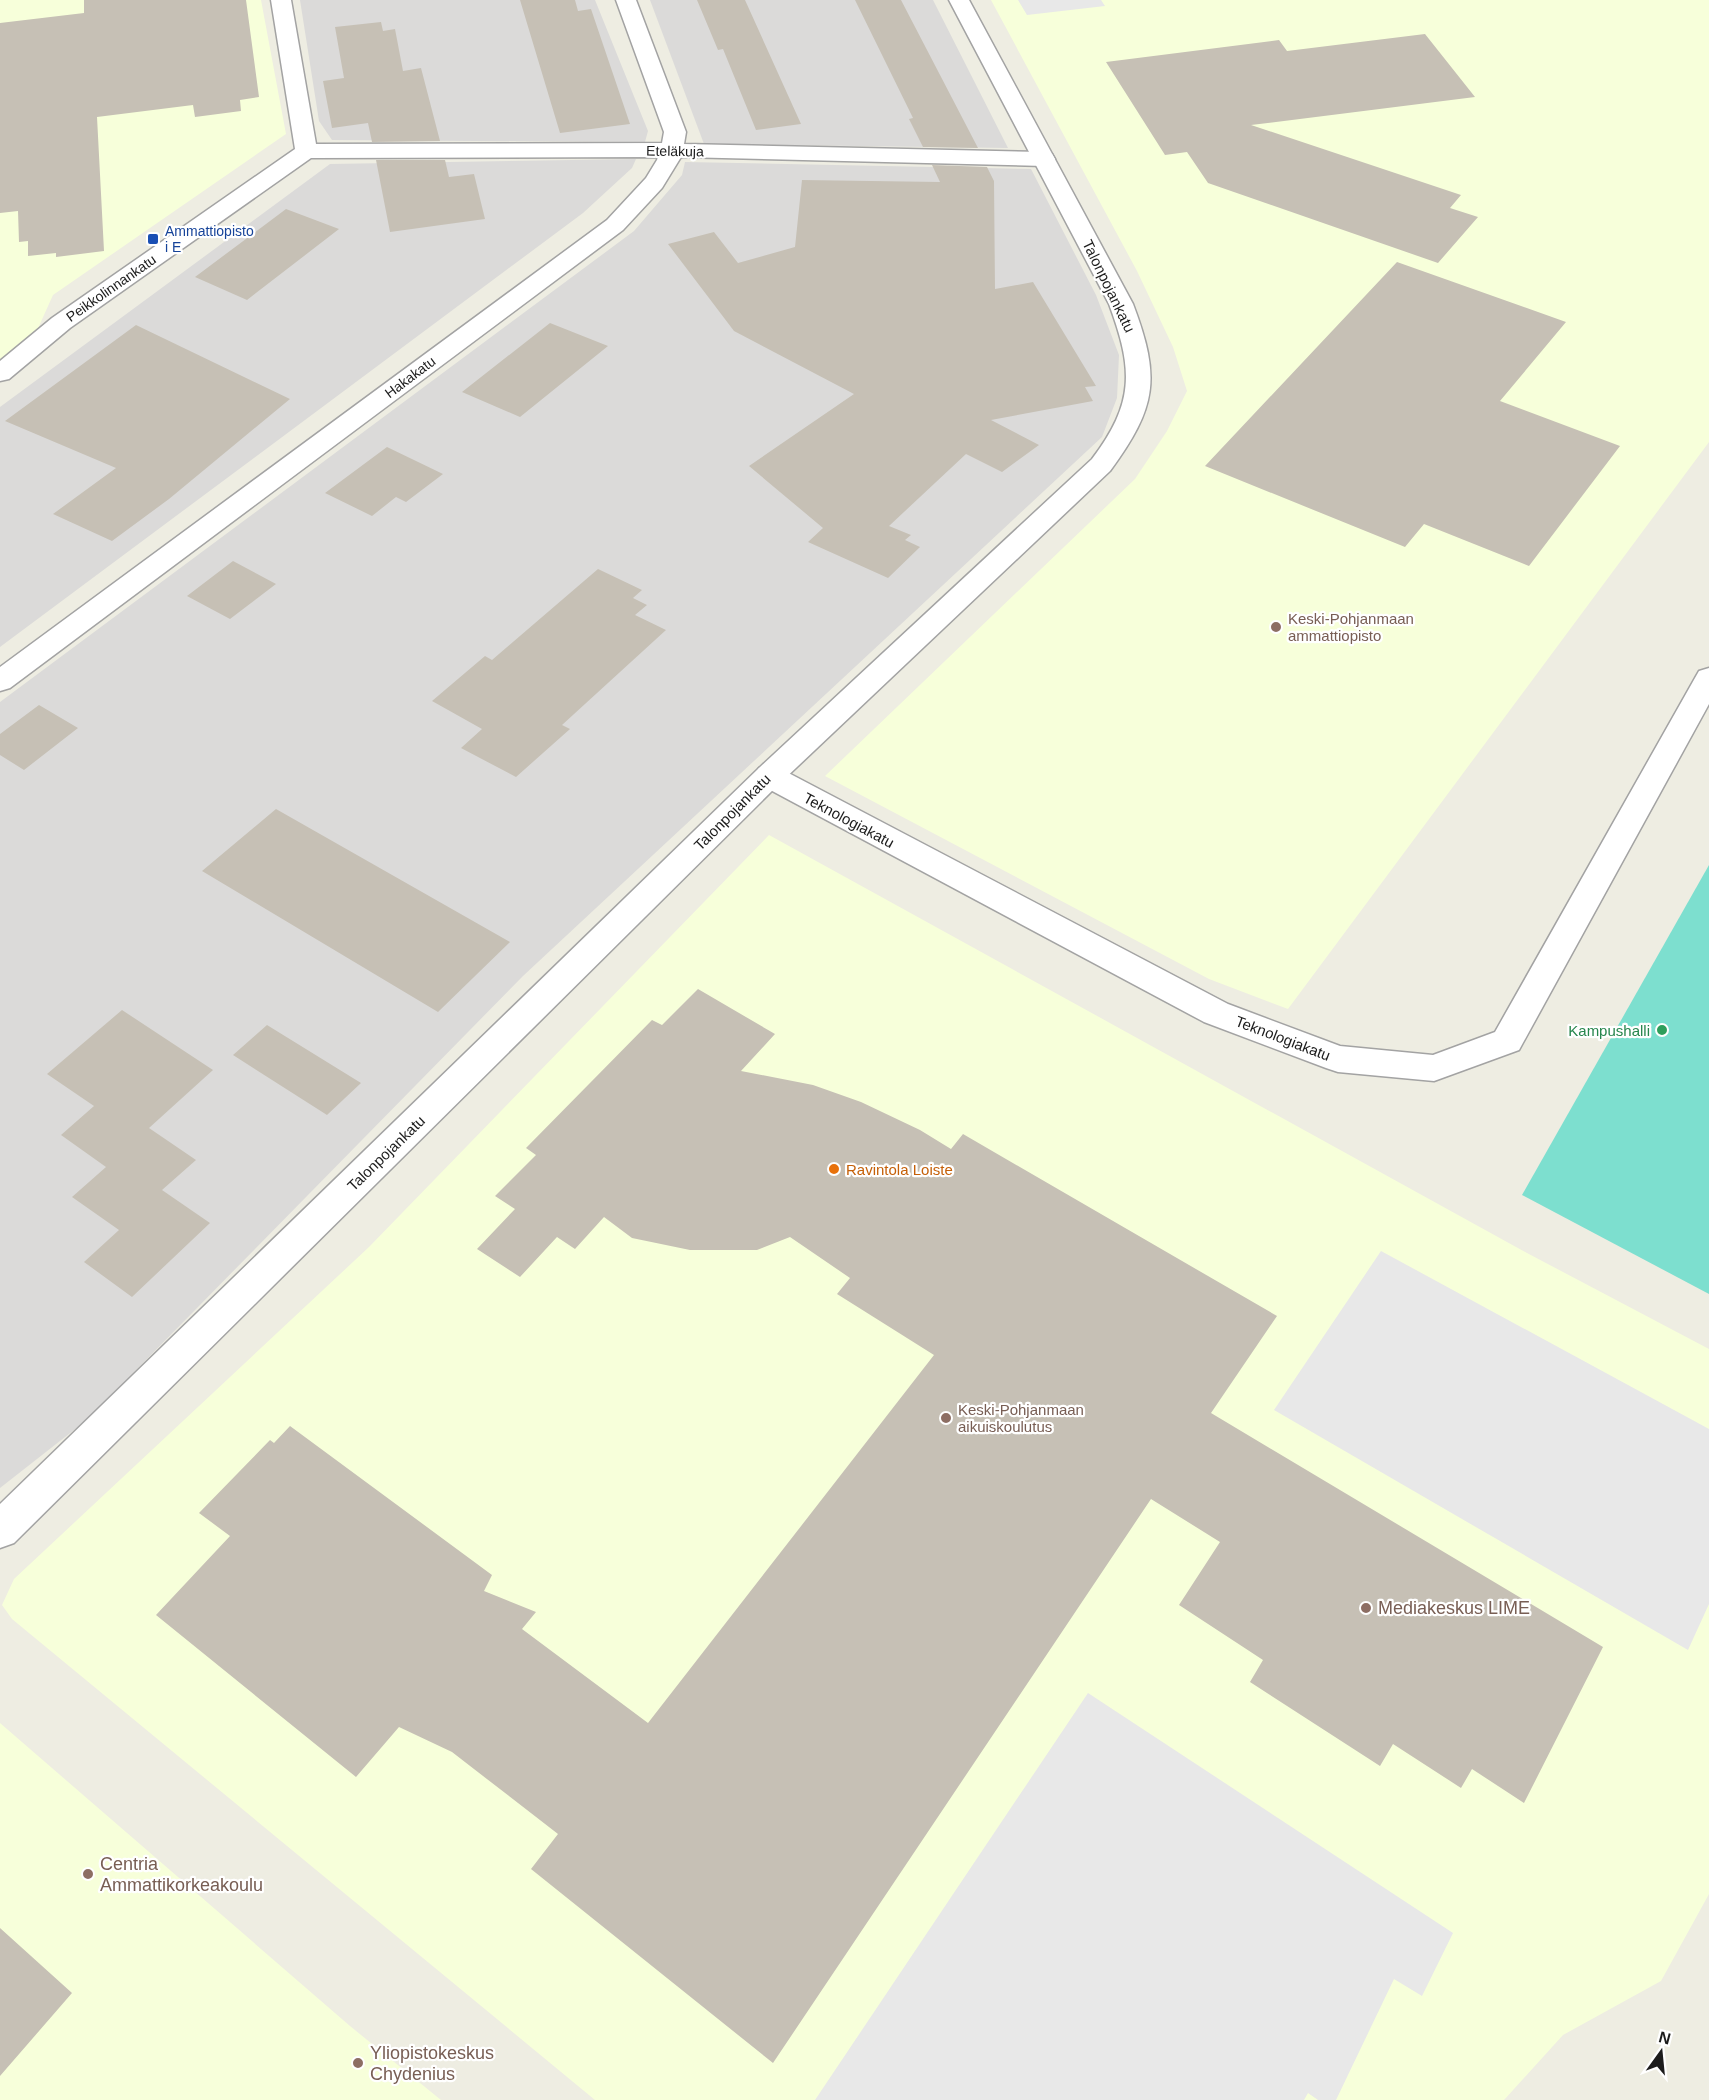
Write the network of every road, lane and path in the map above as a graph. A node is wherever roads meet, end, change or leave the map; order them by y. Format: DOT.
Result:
graph roads {
  1 [pos="281,0"];
  2 [pos="626,0"];
  3 [pos="959,0"];
  4 [pos="674,150"];
  5 [pos="306,151"];
  6 [pos="1044,159"];
  7 [pos="0,374"];
  8 [pos="1709,678"];
  9 [pos="0,681"];
  10 [pos="769,776"];
  11 [pos="0,1530"];
  1 -- 5 [label="street"];
  2 -- 4 [label="street"];
  3 -- 6 [label="street, Talonpojankatu"];
  4 -- 5 [label="street, Eteläkuja"];
  4 -- 6 [label="street, Eteläkuja"];
  4 -- 9 [label="street, Hakakatu"];
  5 -- 7 [label="street, Peikkolinnankatu"];
  6 -- 10 [label="street, Talonpojankatu"];
  8 -- 10 [label="street, Teknologiakatu"];
  10 -- 11 [label="street, Talonpojankatu"];
}
